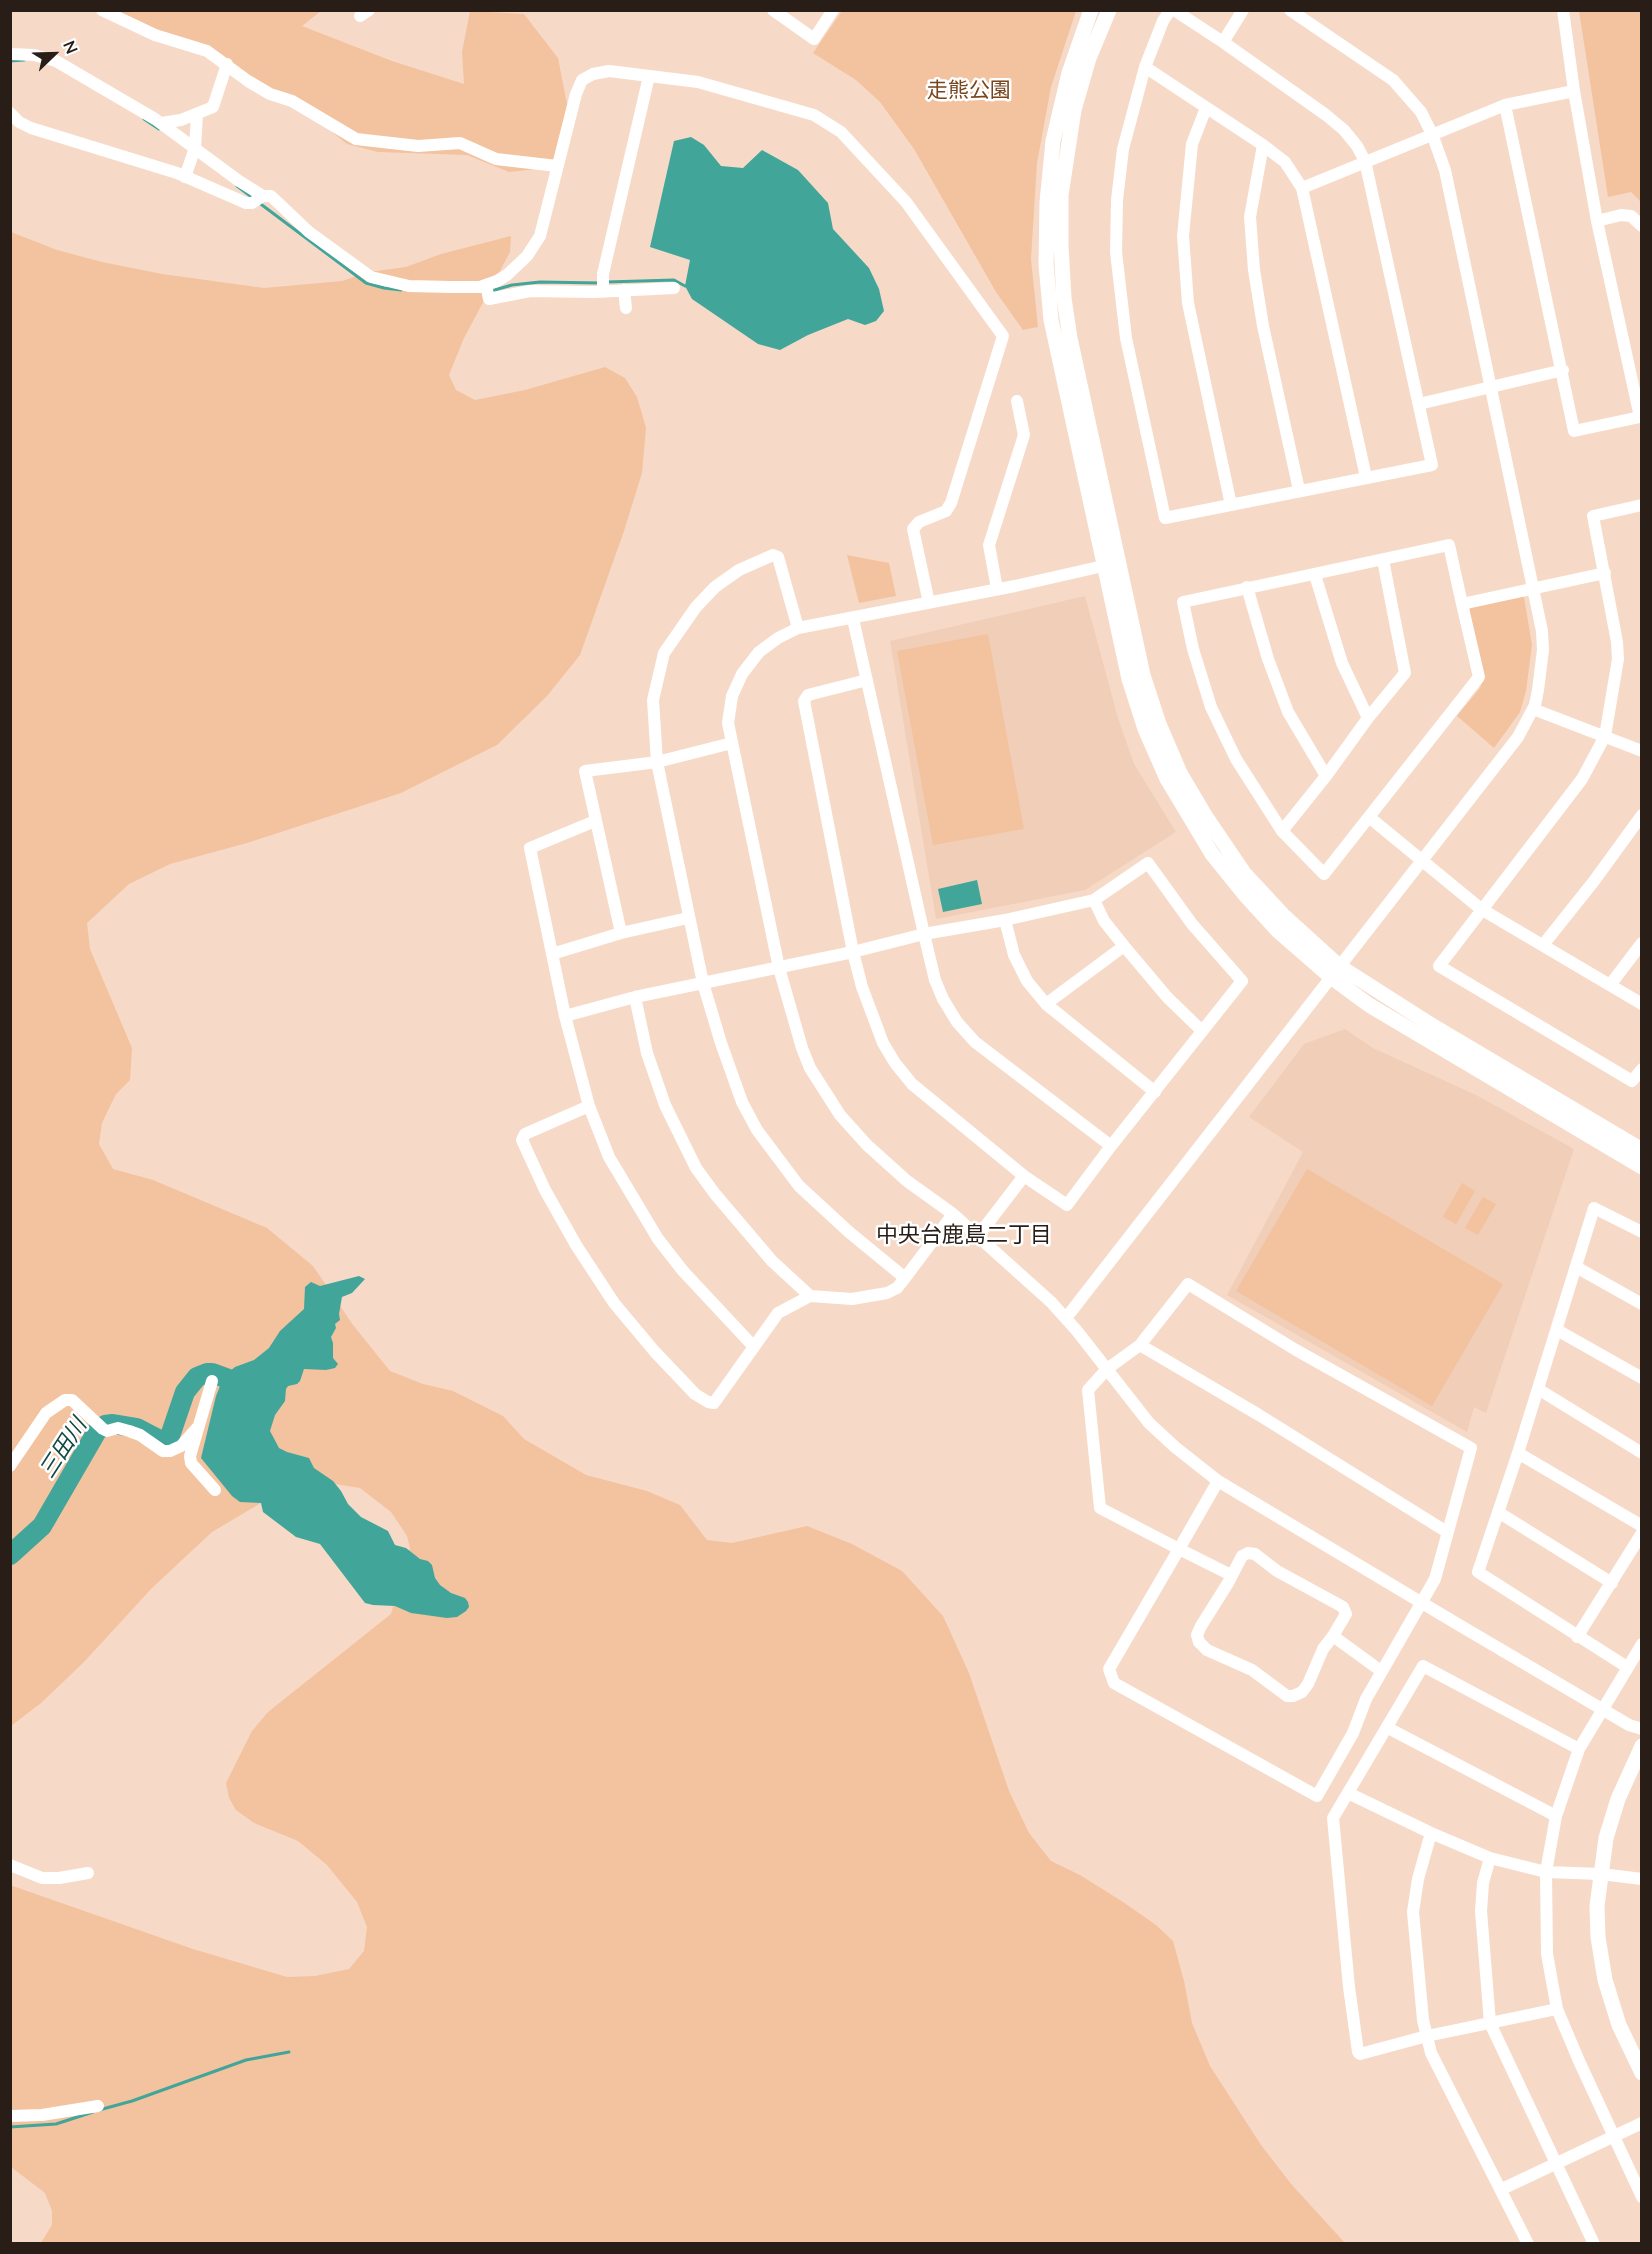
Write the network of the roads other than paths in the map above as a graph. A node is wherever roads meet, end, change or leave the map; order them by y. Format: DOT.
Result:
graph roads {
  1 [pos="102,10"];
  2 [pos="773,10"];
  3 [pos="833,10"];
  4 [pos="1091,10"];
  5 [pos="1108,10"];
  6 [pos="1172,10"];
  7 [pos="1243,10"];
  8 [pos="1290,10"];
  9 [pos="1563,10"];
  10 [pos="1223,42"];
  11 [pos="10,54"];
  12 [pos="227,64"];
  13 [pos="1145,67"];
  14 [pos="649,76"];
  15 [pos="1574,90"];
  16 [pos="1505,105"];
  17 [pos="1206,108"];
  18 [pos="197,114"];
  19 [pos="12,117"];
  20 [pos="161,123"];
  21 [pos="1432,134"];
  22 [pos="1263,145"];
  23 [pos="195,148"];
  24 [pos="1365,162"];
  25 [pos="557,166"];
  26 [pos="185,177"];
  27 [pos="1302,188"];
  28 [pos="263,196"];
  29 [pos="1597,221"];
  30 [pos="1641,226"];
  31 [pos="486,285"];
  32 [pos="674,288"];
  33 [pos="624,290"];
  34 [pos="603,291"];
  35 [pos="626,308"];
  36 [pos="1563,370"];
  37 [pos="1491,387"];
  38 [pos="1017,401"];
  39 [pos="1419,404"];
  40 [pos="1641,417"];
  41 [pos="1366,477"];
  42 [pos="1299,490"];
  43 [pos="1231,505"];
  44 [pos="1641,505"];
  45 [pos="1383,560"];
  46 [pos="1111,564"];
  47 [pos="1605,573"];
  48 [pos="1315,575"];
  49 [pos="1247,587"];
  50 [pos="1533,587"];
  51 [pos="997,590"];
  52 [pos="929,603"];
  53 [pos="1462,604"];
  54 [pos="853,619"];
  55 [pos="798,628"];
  56 [pos="867,680"];
  57 [pos="1533,709"];
  58 [pos="1368,718"];
  59 [pos="1605,736"];
  60 [pos="732,743"];
  61 [pos="1641,751"];
  62 [pos="657,762"];
  63 [pos="1326,776"];
  64 [pos="1641,815"];
  65 [pos="1370,817"];
  66 [pos="595,821"];
  67 [pos="1282,831"];
  68 [pos="1421,861"];
  69 [pos="1094,900"];
  70 [pos="1480,909"];
  71 [pos="688,918"];
  72 [pos="1005,920"];
  73 [pos="621,933"];
  74 [pos="924,934"];
  75 [pos="1641,943"];
  76 [pos="1543,945"];
  77 [pos="1124,946"];
  78 [pos="853,952"];
  79 [pos="552,954"];
  80 [pos="779,968"];
  81 [pos="1335,972"];
  82 [pos="703,983"];
  83 [pos="1610,985"];
  84 [pos="635,997"];
  85 [pos="1046,1004"];
  86 [pos="1641,1004"];
  87 [pos="565,1016"];
  88 [pos="1202,1031"];
  89 [pos="1641,1069"];
  90 [pos="1155,1092"];
  91 [pos="589,1106"];
  92 [pos="1111,1146"];
  93 [pos="1641,1149"];
  94 [pos="1641,1167"];
  95 [pos="1024,1176"];
  96 [pos="953,1214"];
  97 [pos="1641,1232"];
  98 [pos="978,1236"];
  99 [pos="1576,1267"];
  100 [pos="905,1278"];
  101 [pos="810,1296"];
  102 [pos="1641,1304"];
  103 [pos="1066,1318"];
  104 [pos="1557,1330"];
  105 [pos="1140,1345"];
  106 [pos="754,1347"];
  107 [pos="1107,1370"];
  108 [pos="1641,1378"];
  109 [pos="212,1381"];
  110 [pos="1538,1389"];
  111 [pos="197,1428"];
  112 [pos="1518,1453"];
  113 [pos="1641,1453"];
  114 [pos="10,1466"];
  115 [pos="1218,1481"];
  116 [pos="215,1490"];
  117 [pos="1498,1512"];
  118 [pos="1641,1526"];
  119 [pos="1447,1532"];
  120 [pos="1641,1533"];
  121 [pos="1179,1549"];
  122 [pos="1231,1575"];
  123 [pos="1612,1583"];
  124 [pos="1421,1602"];
  125 [pos="1333,1636"];
  126 [pos="1578,1637"];
  127 [pos="1641,1644"];
  128 [pos="1627,1667"];
  129 [pos="1381,1671"];
  130 [pos="1602,1709"];
  131 [pos="1388,1728"];
  132 [pos="1641,1729"];
  133 [pos="1641,1746"];
  134 [pos="1580,1749"];
  135 [pos="1348,1793"];
  136 [pos="1556,1816"];
  137 [pos="1431,1833"];
  138 [pos="1490,1858"];
  139 [pos="10,1865"];
  140 [pos="1546,1872"];
  141 [pos="87,1873"];
  142 [pos="1601,1874"];
  143 [pos="1641,1879"];
  144 [pos="1557,2009"];
  145 [pos="1490,2023"];
  146 [pos="1427,2036"];
  147 [pos="1641,2073"];
  148 [pos="98,2106"];
  149 [pos="10,2116"];
  150 [pos="1641,2123"];
  151 [pos="1613,2137"];
  152 [pos="1557,2163"];
  153 [pos="1502,2189"];
  154 [pos="1641,2197"];
  155 [pos="1528,2244"];
  156 [pos="1594,2244"];
  1 -- 12 [label="street"];
  2 -- 3 [label="street"];
  4 -- 46 [label="street"];
  5 -- 46 [label="street"];
  6 -- 10 [label="street"];
  6 -- 13 [label="street"];
  7 -- 10 [label="street"];
  8 -- 21 [label="street"];
  9 -- 15 [label="street"];
  10 -- 24 [label="street"];
  11 -- 20 [label="street"];
  12 -- 18 [label="street"];
  12 -- 25 [label="street"];
  13 -- 17 [label="street"];
  13 -- 43 [label="street"];
  14 -- 25 [label="street"];
  14 -- 34 [label="street"];
  14 -- 52 [label="street"];
  15 -- 16 [label="street"];
  15 -- 29 [label="street"];
  16 -- 21 [label="street"];
  16 -- 36 [label="street"];
  17 -- 22 [label="street"];
  17 -- 43 [label="street"];
  18 -- 20 [label="street"];
  18 -- 23 [label="street"];
  19 -- 26 [label="street"];
  20 -- 23 [label="street"];
  21 -- 24 [label="street"];
  21 -- 37 [label="street"];
  22 -- 27 [label="street"];
  22 -- 42 [label="street"];
  23 -- 26 [label="street"];
  23 -- 28 [label="street"];
  24 -- 27 [label="street"];
  24 -- 39 [label="street"];
  25 -- 31 [label="street"];
  26 -- 28 [label="street"];
  27 -- 41 [label="street"];
  28 -- 31 [label="street"];
  29 -- 30 [label="street"];
  29 -- 40 [label="street"];
  31 -- 34 [label="street"];
  32 -- 33 [label="street"];
  33 -- 34 [label="street"];
  33 -- 35 [label="street"];
  36 -- 37 [label="street"];
  36 -- 40 [label="street"];
  37 -- 39 [label="street"];
  37 -- 50 [label="street"];
  38 -- 51 [label="street"];
  39 -- 41 [label="street"];
  41 -- 42 [label="street"];
  42 -- 43 [label="street"];
  44 -- 47 [label="street"];
  45 -- 48 [label="street"];
  45 -- 53 [label="street"];
  45 -- 58 [label="street"];
  46 -- 51 [label="street"];
  46 -- 81 [label="street"];
  47 -- 50 [label="street"];
  47 -- 59 [label="street"];
  48 -- 49 [label="street"];
  48 -- 58 [label="street"];
  49 -- 63 [label="street"];
  49 -- 67 [label="street"];
  50 -- 53 [label="street"];
  50 -- 57 [label="street"];
  51 -- 52 [label="street"];
  52 -- 54 [label="street"];
  53 -- 65 [label="street"];
  54 -- 55 [label="street"];
  54 -- 56 [label="street"];
  55 -- 60 [label="street"];
  55 -- 62 [label="street"];
  56 -- 74 [label="street"];
  56 -- 78 [label="street"];
  57 -- 59 [label="street"];
  57 -- 68 [label="street"];
  58 -- 63 [label="street"];
  59 -- 61 [label="street"];
  59 -- 70 [label="street"];
  60 -- 62 [label="street"];
  60 -- 80 [label="street"];
  62 -- 66 [label="street"];
  62 -- 71 [label="street"];
  63 -- 67 [label="street"];
  64 -- 76 [label="street"];
  65 -- 67 [label="street"];
  65 -- 68 [label="street"];
  66 -- 73 [label="street"];
  66 -- 79 [label="street"];
  68 -- 70 [label="street"];
  68 -- 81 [label="street"];
  69 -- 72 [label="street"];
  69 -- 77 [label="street"];
  69 -- 88 [label="street"];
  70 -- 76 [label="street"];
  70 -- 89 [label="street"];
  71 -- 73 [label="street"];
  71 -- 82 [label="street"];
  72 -- 74 [label="street"];
  72 -- 85 [label="street"];
  73 -- 79 [label="street"];
  74 -- 78 [label="street"];
  74 -- 92 [label="street"];
  75 -- 83 [label="street"];
  76 -- 83 [label="street"];
  77 -- 85 [label="street"];
  77 -- 88 [label="street"];
  78 -- 80 [label="street"];
  78 -- 95 [label="street"];
  79 -- 87 [label="street"];
  80 -- 82 [label="street"];
  80 -- 96 [label="street"];
  81 -- 93 [label="street"];
  81 -- 94 [label="street"];
  81 -- 103 [label="street"];
  82 -- 84 [label="street"];
  82 -- 100 [label="street"];
  83 -- 86 [label="street"];
  84 -- 87 [label="street"];
  84 -- 101 [label="street"];
  85 -- 90 [label="street"];
  87 -- 91 [label="street"];
  88 -- 90 [label="street"];
  90 -- 92 [label="street"];
  91 -- 106 [label="street"];
  91 -- 106 [label="street"];
  92 -- 95 [label="street"];
  95 -- 98 [label="street"];
  96 -- 98 [label="street"];
  96 -- 100 [label="street"];
  97 -- 99 [label="street"];
  98 -- 103 [label="street"];
  99 -- 102 [label="street"];
  99 -- 104 [label="street"];
  100 -- 101 [label="street"];
  101 -- 106 [label="street"];
  103 -- 107 [label="street"];
  104 -- 108 [label="street"];
  104 -- 110 [label="street"];
  105 -- 107 [label="street"];
  105 -- 119 [label="street"];
  105 -- 119 [label="street"];
  107 -- 115 [label="street"];
  107 -- 121 [label="street"];
  109 -- 111 [label="street"];
  110 -- 112 [label="street"];
  110 -- 113 [label="street"];
  111 -- 114 [label="street"];
  111 -- 116 [label="street"];
  112 -- 117 [label="street"];
  112 -- 118 [label="street"];
  115 -- 121 [label="street"];
  115 -- 124 [label="street"];
  117 -- 123 [label="street"];
  117 -- 126 [label="street"];
  119 -- 124 [label="street"];
  120 -- 123 [label="street"];
  121 -- 122 [label="street"];
  121 -- 129 [label="street"];
  122 -- 125 [label="street"];
  122 -- 125 [label="street"];
  123 -- 126 [label="street"];
  124 -- 129 [label="street"];
  124 -- 130 [label="street"];
  125 -- 129 [label="street"];
  126 -- 128 [label="street"];
  127 -- 128 [label="street"];
  128 -- 130 [label="street"];
  130 -- 132 [label="street"];
  130 -- 134 [label="street"];
  131 -- 134 [label="street"];
  131 -- 135 [label="street"];
  131 -- 136 [label="street"];
  133 -- 142 [label="street"];
  134 -- 136 [label="street"];
  135 -- 137 [label="street"];
  135 -- 146 [label="street"];
  136 -- 140 [label="street"];
  137 -- 138 [label="street"];
  137 -- 146 [label="street"];
  138 -- 140 [label="street"];
  138 -- 145 [label="street"];
  139 -- 141 [label="street"];
  140 -- 142 [label="street"];
  140 -- 144 [label="street"];
  142 -- 143 [label="street"];
  142 -- 147 [label="street"];
  144 -- 145 [label="street"];
  144 -- 151 [label="street"];
  145 -- 146 [label="street"];
  145 -- 152 [label="street"];
  146 -- 153 [label="street"];
  148 -- 149 [label="street"];
  150 -- 151 [label="street"];
  151 -- 152 [label="street"];
  151 -- 154 [label="street"];
  152 -- 153 [label="street"];
  152 -- 156 [label="street"];
  153 -- 155 [label="street"];
}
